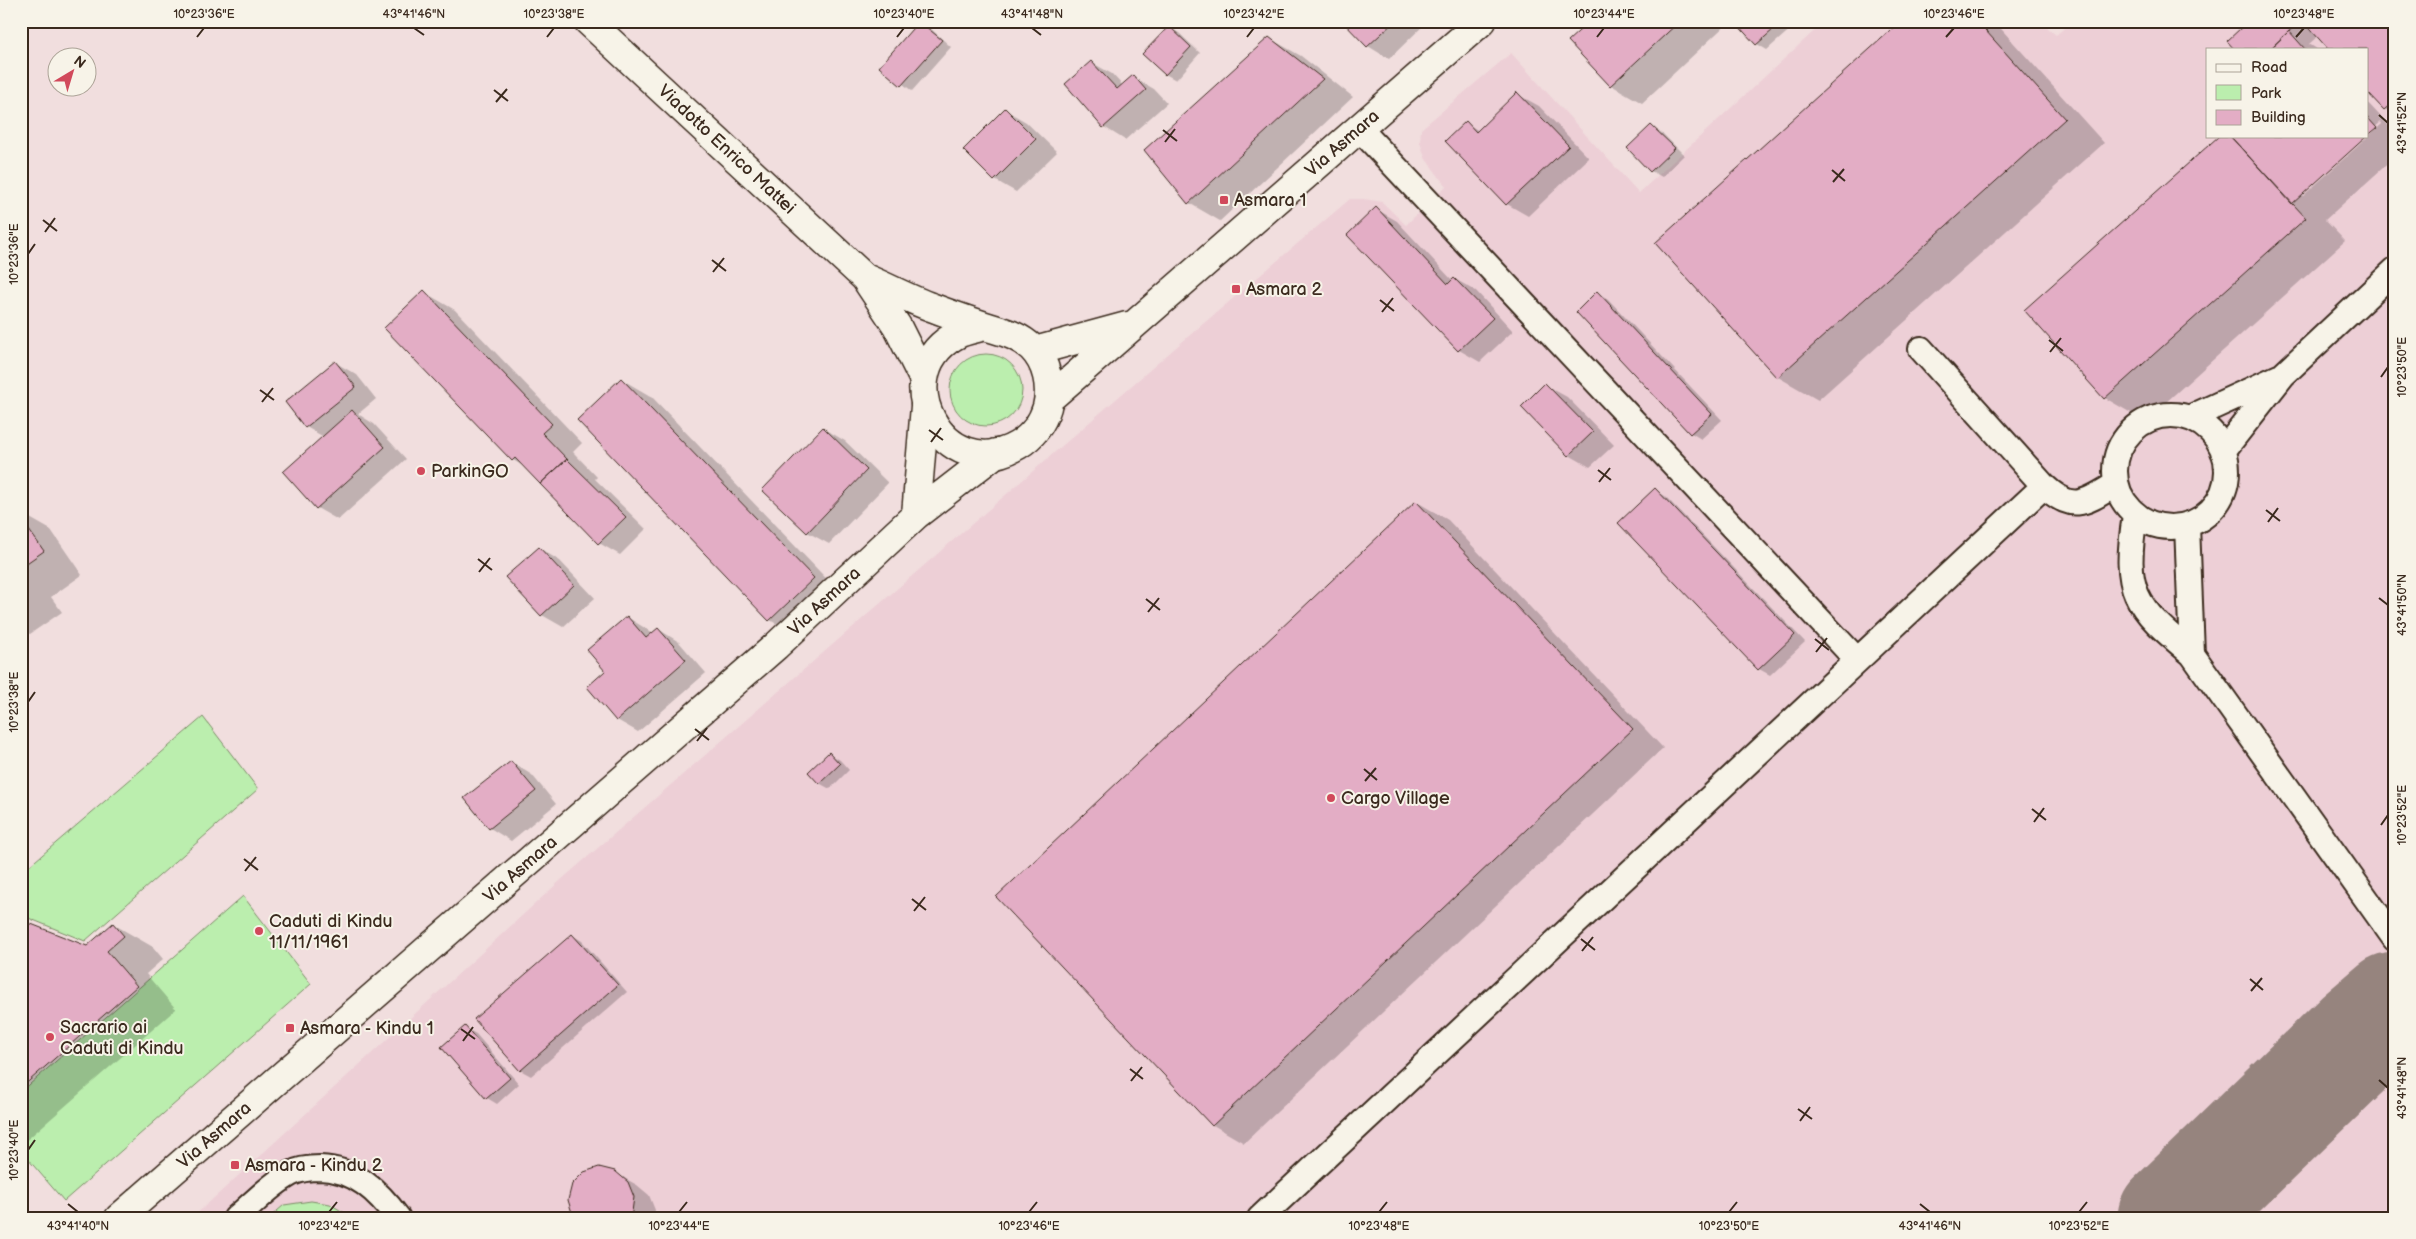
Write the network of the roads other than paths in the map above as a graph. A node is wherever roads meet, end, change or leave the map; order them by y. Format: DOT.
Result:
graph roads {
  1 [pos="588,21"];
  2 [pos="1482,21"];
  3 [pos="1359,128"];
  4 [pos="2395,270"];
  5 [pos="866,278"];
  6 [pos="1134,324"];
  7 [pos="985,326"];
  8 [pos="1921,349"];
  9 [pos="1035,351"];
  10 [pos="2283,375"];
  11 [pos="924,393"];
  12 [pos="1049,399"];
  13 [pos="2189,418"];
  14 [pos="2223,451"];
  15 [pos="996,453"];
  16 [pos="2116,484"];
  17 [pos="2044,486"];
  18 [pos="916,515"];
  19 [pos="2136,515"];
  20 [pos="2187,525"];
  21 [pos="2192,654"];
  22 [pos="1857,660"];
  23 [pos="2395,939"];
  24 [pos="119,1218"];
  25 [pos="236,1218"];
  26 [pos="398,1218"];
  27 [pos="1260,1218"];
  1 -- 5 [label="street, Viadotto Enrico Mattei"];
  2 -- 3 [label="street, Via Asmara"];
  3 -- 6 [label="street, Via Asmara"];
  3 -- 22 [label="lane"];
  4 -- 10 [label="lane"];
  5 -- 7 [label="street, Viadotto Enrico Mattei"];
  5 -- 11 [label="street, Viadotto Enrico Mattei"];
  6 -- 9 [label="street, Via Asmara"];
  6 -- 12 [label="street, Via Asmara"];
  7 -- 9 [label="street"];
  7 -- 11 [label="street"];
  8 -- 17 [label="lane"];
  9 -- 12 [label="street"];
  10 -- 13 [label="lane"];
  10 -- 14 [label="lane"];
  11 -- 15 [label="street"];
  11 -- 18 [label="street"];
  12 -- 15 [label="street"];
  13 -- 14 [label="lane"];
  13 -- 16 [label="lane"];
  14 -- 20 [label="lane"];
  15 -- 18 [label="street, Via Asmara"];
  16 -- 17 [label="lane"];
  16 -- 19 [label="lane"];
  17 -- 22 [label="lane"];
  18 -- 24 [label="street, Via Asmara"];
  19 -- 20 [label="lane"];
  19 -- 21 [label="lane"];
  20 -- 21 [label="lane"];
  21 -- 23 [label="lane"];
  22 -- 27 [label="lane"];
  25 -- 26 [label="lane"];
}
